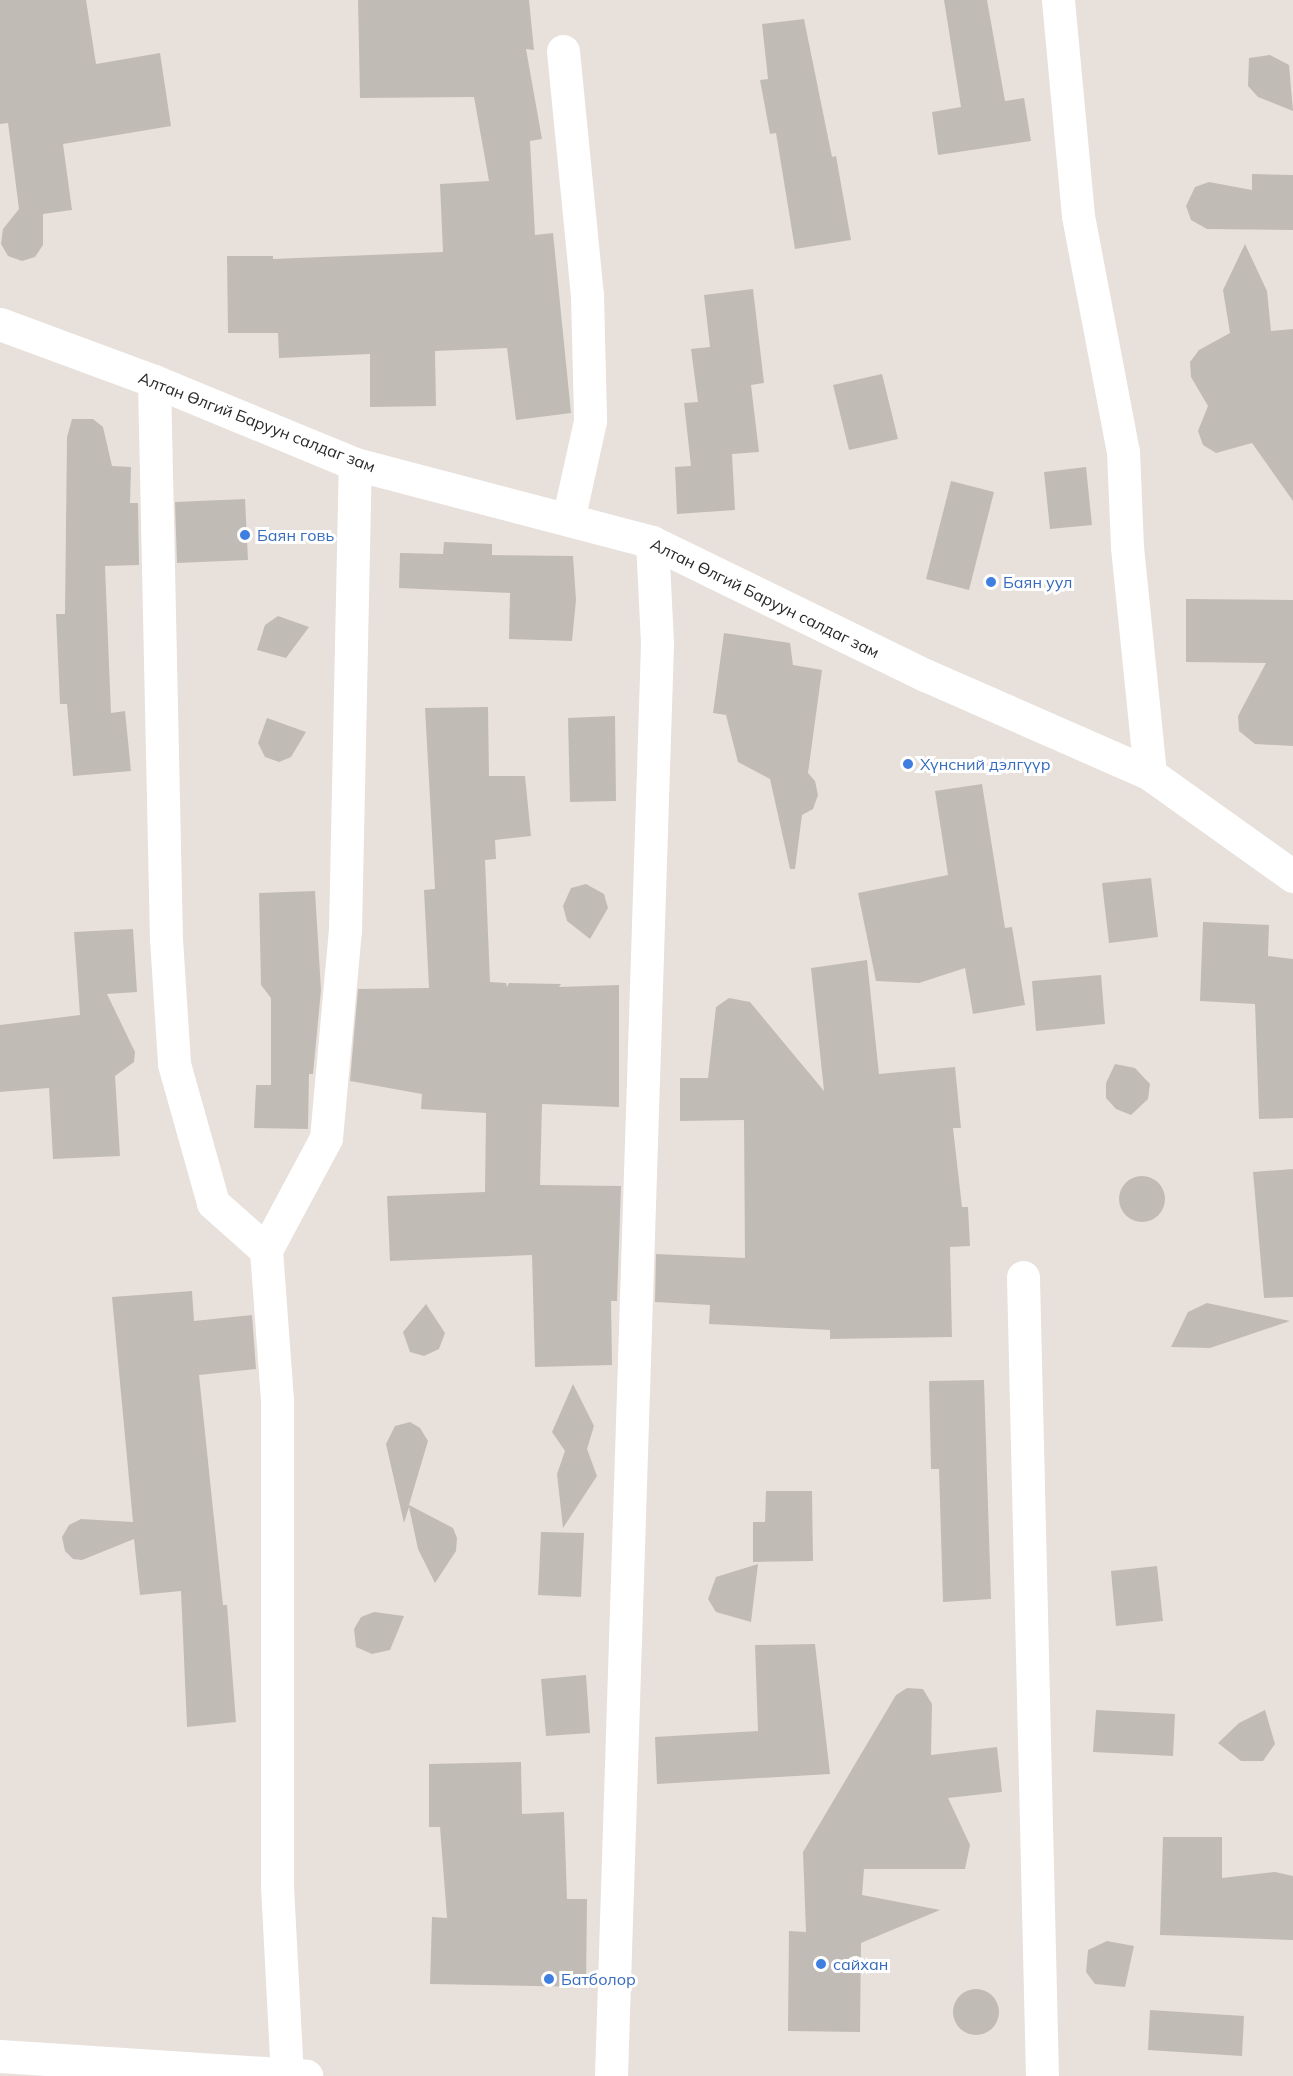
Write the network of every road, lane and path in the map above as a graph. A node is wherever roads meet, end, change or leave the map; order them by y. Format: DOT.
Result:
graph roads {
  1 [pos="1058,0"];
  2 [pos="563,51"];
  3 [pos="0,324"];
  4 [pos="154,381"];
  5 [pos="355,464"];
  6 [pos="568,520"];
  7 [pos="652,542"];
  8 [pos="1150,774"];
  9 [pos="1293,876"];
  10 [pos="266,1250"];
  11 [pos="1023,1277"];
  12 [pos="0,2056"];
  13 [pos="296,2075"];
  14 [pos="611,2076"];
  15 [pos="1042,2076"];
  1 -- 8 [label="street"];
  2 -- 6 [label="street"];
  3 -- 4 [label="street, Алтан Өлгий Баруун салдаг зам"];
  4 -- 5 [label="street, Алтан Өлгий Баруун салдаг зам"];
  4 -- 10 [label="street"];
  5 -- 6 [label="street, Алтан Өлгий Баруун салдаг зам"];
  5 -- 10 [label="street"];
  6 -- 7 [label="street, Алтан Өлгий Баруун салдаг зам"];
  7 -- 8 [label="street, Алтан Өлгий Баруун салдаг зам"];
  7 -- 14 [label="street"];
  8 -- 9 [label="street, Алтан Өлгий Баруун салдаг зам"];
  10 -- 13 [label="street"];
  11 -- 15 [label="street"];
  12 -- 13 [label="street"];
}
